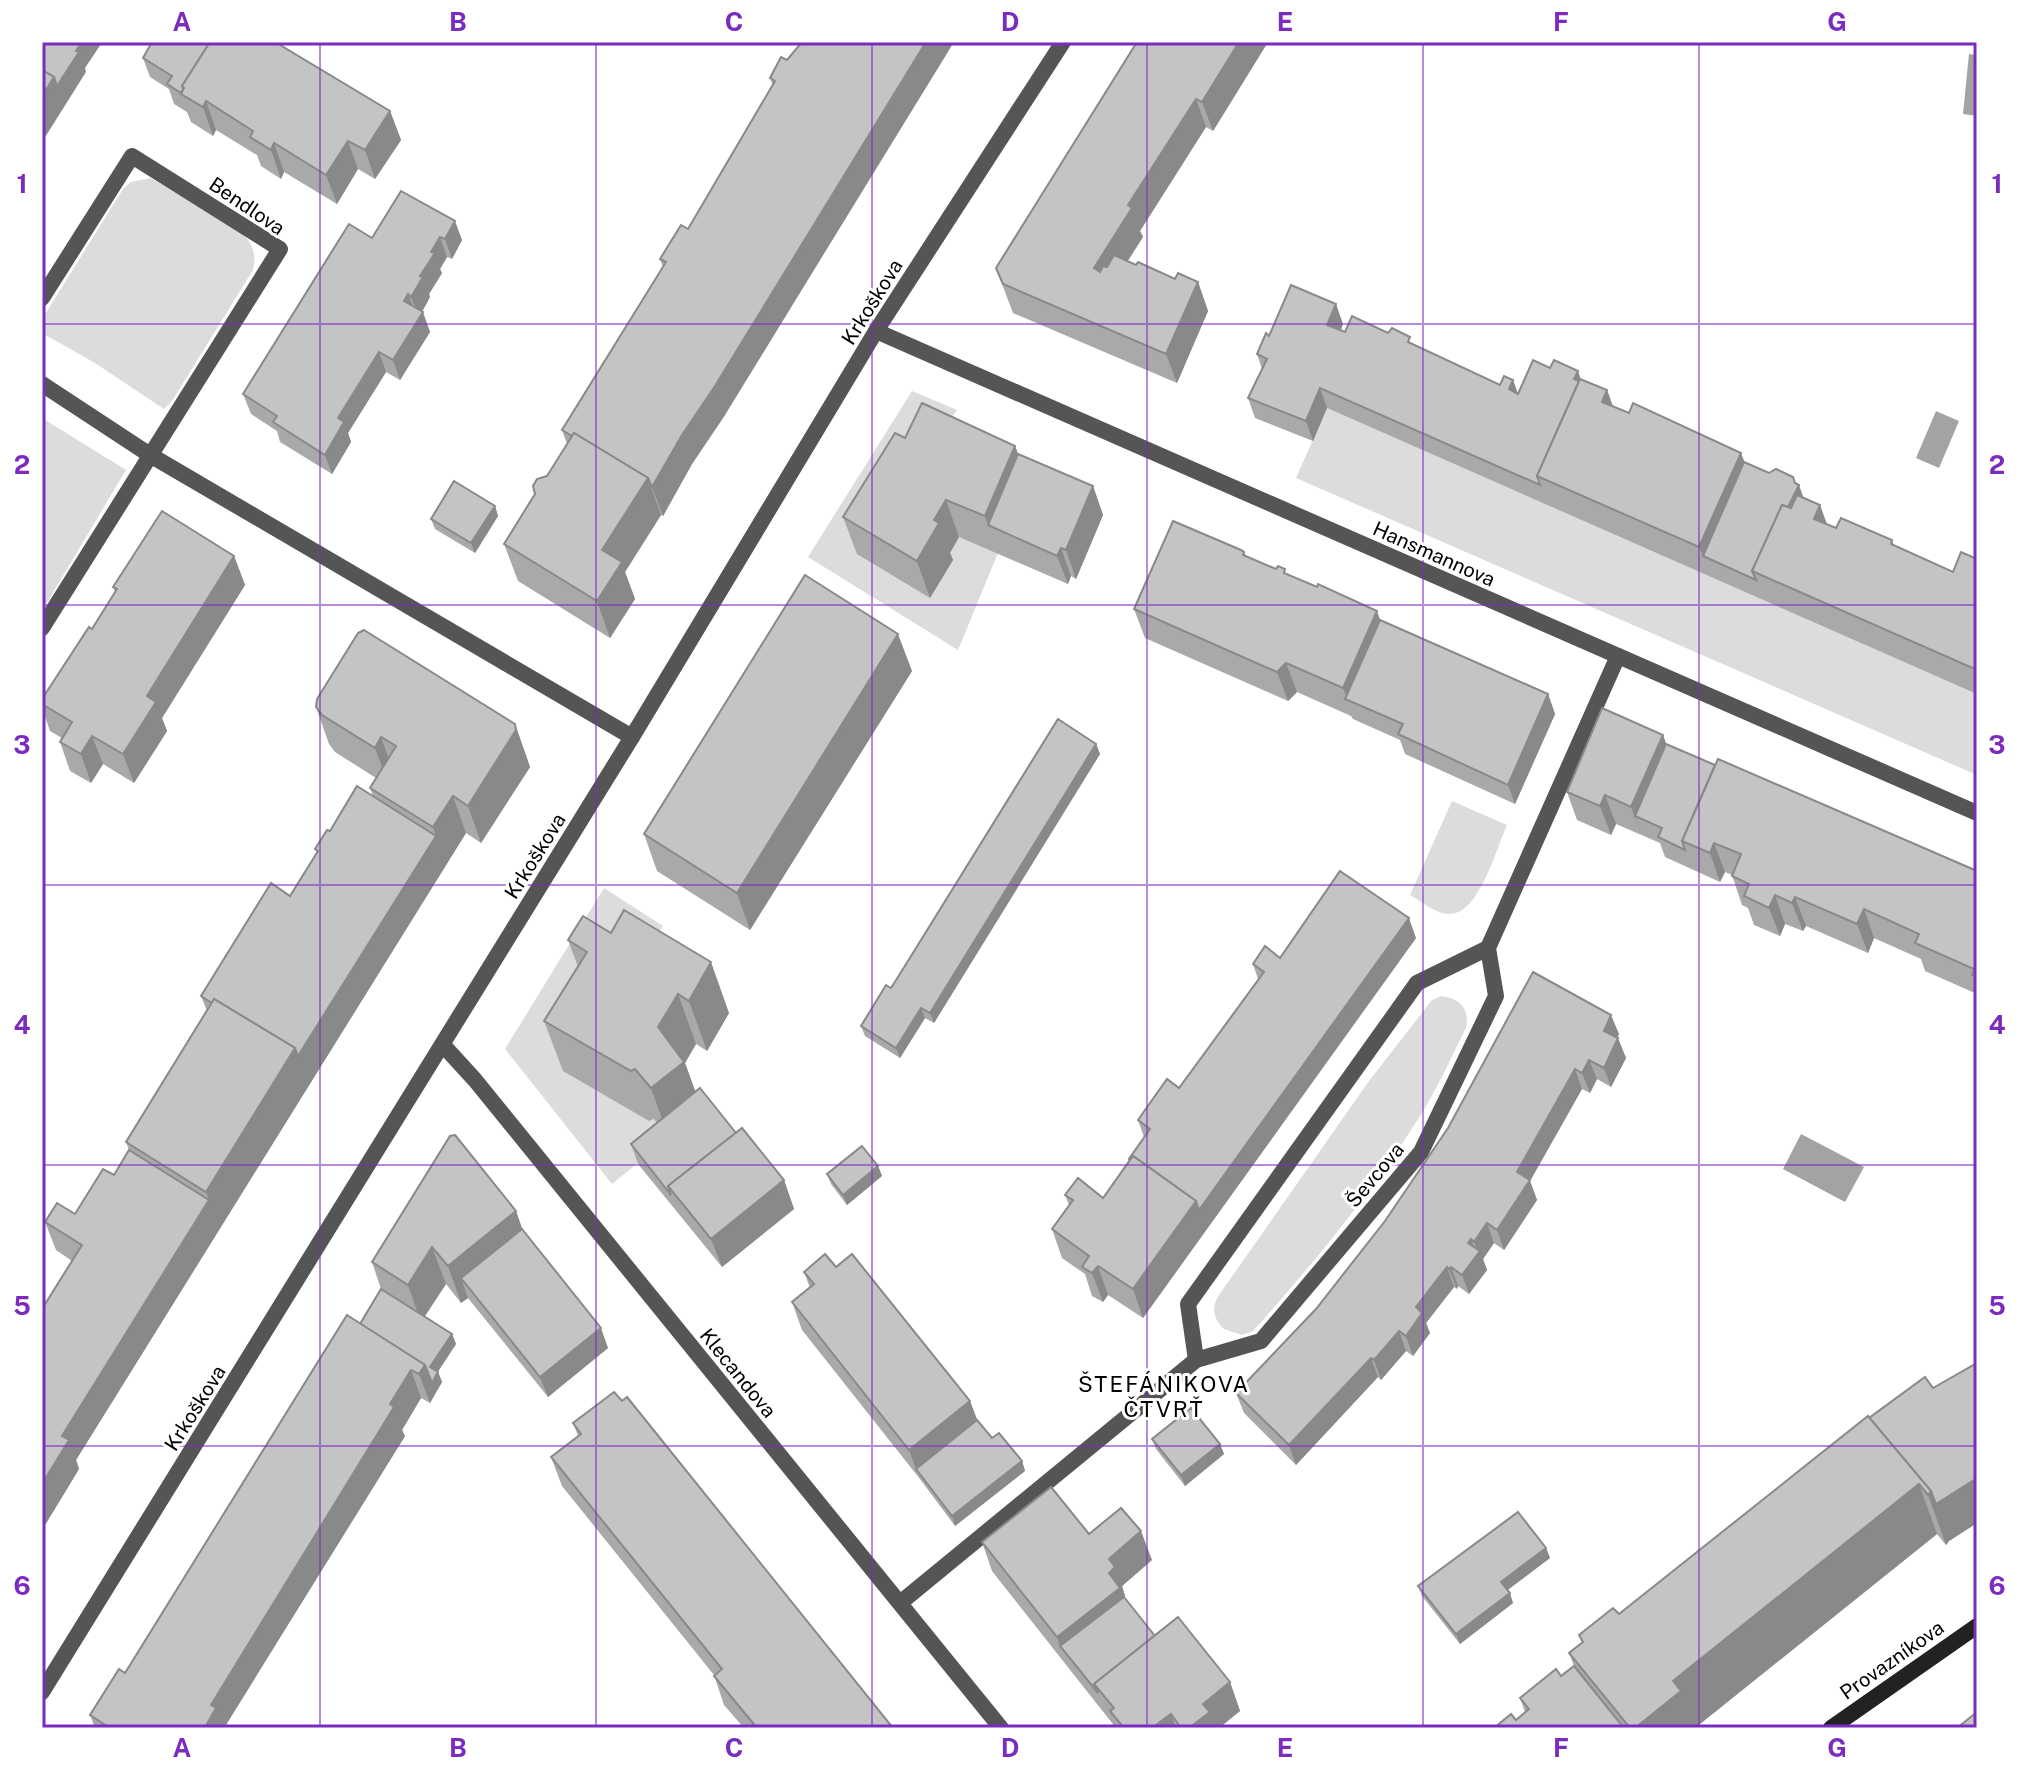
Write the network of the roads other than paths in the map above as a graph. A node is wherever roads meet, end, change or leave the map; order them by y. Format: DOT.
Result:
graph roads {
  1 [pos="1063,42"];
  2 [pos="42,298"];
  3 [pos="876,331"];
  4 [pos="42,384"];
  5 [pos="150,455"];
  6 [pos="42,628"];
  7 [pos="1618,656"];
  8 [pos="632,737"];
  9 [pos="1977,813"];
  10 [pos="1488,948"];
  11 [pos="443,1045"];
  12 [pos="1196,1360"];
  13 [pos="900,1603"];
  14 [pos="1977,1626"];
  15 [pos="42,1692"];
  16 [pos="1001,1728"];
  17 [pos="1831,1728"];
  1 -- 3 [label="street, Krkoškova"];
  2 -- 5 [label="street, Bendlova"];
  3 -- 7 [label="street, Hansmannova"];
  3 -- 8 [label="street, Krkoškova"];
  4 -- 5 [label="street"];
  5 -- 6 [label="street, Bendlova"];
  5 -- 8 [label="street"];
  7 -- 9 [label="street, Hansmannova"];
  7 -- 10 [label="street"];
  8 -- 11 [label="street, Krkoškova"];
  10 -- 12 [label="street"];
  10 -- 12 [label="street, Ševcova"];
  11 -- 13 [label="street, Klecandova"];
  11 -- 15 [label="street, Krkoškova"];
  12 -- 13 [label="street, Ševcova"];
  13 -- 16 [label="street, Klecandova"];
  14 -- 17 [label="main road, Provazníkova"];
}
